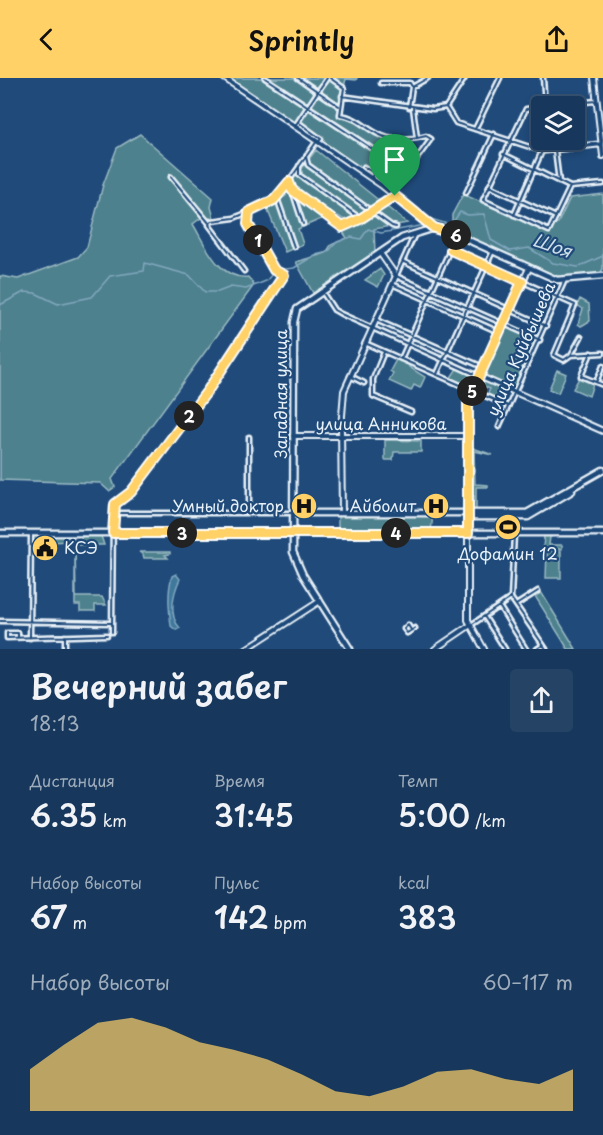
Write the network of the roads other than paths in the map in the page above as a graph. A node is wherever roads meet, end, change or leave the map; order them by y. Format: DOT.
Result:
graph roads {
  1 [pos="224,78"];
  2 [pos="265,78"];
  3 [pos="298,78"];
  4 [pos="329,78"];
  5 [pos="428,78"];
  6 [pos="465,78"];
  7 [pos="500,78"];
  8 [pos="543,78"];
  9 [pos="594,78"];
  10 [pos="381,83"];
  11 [pos="412,87"];
  12 [pos="318,91"];
  13 [pos="342,96"];
  14 [pos="544,96"];
  15 [pos="597,100"];
  16 [pos="585,101"];
  17 [pos="339,106"];
  18 [pos="308,107"];
  19 [pos="409,107"];
  20 [pos="446,107"];
  21 [pos="413,108"];
  22 [pos="531,108"];
  23 [pos="296,124"];
  24 [pos="475,129"];
  25 [pos="494,134"];
  26 [pos="392,138"];
  27 [pos="417,138"];
  28 [pos="511,140"];
  29 [pos="318,142"];
  30 [pos="602,144"];
  31 [pos="585,146"];
  32 [pos="553,150"];
  33 [pos="542,151"];
  34 [pos="503,154"];
  35 [pos="603,156"];
  36 [pos="306,157"];
  37 [pos="394,164"];
  38 [pos="300,166"];
  39 [pos="364,167"];
  40 [pos="536,169"];
  41 [pos="374,172"];
  42 [pos="171,177"];
  43 [pos="371,178"];
  44 [pos="289,182"];
  45 [pos="559,182"];
  46 [pos="603,184"];
  47 [pos="489,186"];
  48 [pos="570,188"];
  49 [pos="292,190"];
  50 [pos="466,193"];
  51 [pos="393,195"];
  52 [pos="277,198"];
  53 [pos="521,201"];
  54 [pos="372,211"];
  55 [pos="249,212"];
  56 [pos="514,215"];
  57 [pos="556,218"];
  58 [pos="360,219"];
  59 [pos="209,223"];
  60 [pos="303,224"];
  61 [pos="396,227"];
  62 [pos="434,228"];
  63 [pos="414,233"];
  64 [pos="457,235"];
  65 [pos="294,247"];
  66 [pos="451,250"];
  67 [pos="493,251"];
  68 [pos="380,253"];
  69 [pos="403,261"];
  70 [pos="486,267"];
  71 [pos="529,268"];
  72 [pos="244,271"];
  73 [pos="396,276"];
  74 [pos="603,276"];
  75 [pos="439,277"];
  76 [pos="565,280"];
  77 [pos="522,282"];
  78 [pos="392,284"];
  79 [pos="321,291"];
  80 [pos="432,292"];
  81 [pos="474,293"];
  82 [pos="559,299"];
  83 [pos="428,300"];
  84 [pos="468,307"];
  85 [pos="509,309"];
  86 [pos="464,316"];
  87 [pos="376,320"];
  88 [pos="503,323"];
  89 [pos="546,326"];
  90 [pos="372,328"];
  91 [pos="499,332"];
  92 [pos="412,336"];
  93 [pos="581,337"];
  94 [pos="540,340"];
  95 [pos="365,343"];
  96 [pos="408,345"];
  97 [pos="448,351"];
  98 [pos="384,352"];
  99 [pos="591,353"];
  100 [pos="603,353"];
  101 [pos="571,355"];
  102 [pos="401,359"];
  103 [pos="444,360"];
  104 [pos="603,366"];
  105 [pos="483,367"];
  106 [pos="436,375"];
  107 [pos="479,375"];
  108 [pos="350,376"];
  109 [pos="596,382"];
  110 [pos="364,383"];
  111 [pos="603,385"];
  112 [pos="472,391"];
  113 [pos="516,393"];
  114 [pos="509,406"];
  115 [pos="411,412"];
  116 [pos="499,428"];
  117 [pos="603,431"];
  118 [pos="293,436"];
  119 [pos="341,436"];
  120 [pos="468,436"];
  121 [pos="249,437"];
  122 [pos="603,472"];
  123 [pos="113,513"];
  124 [pos="249,513"];
  125 [pos="293,513"];
  126 [pos="342,513"];
  127 [pos="468,515"];
  128 [pos="0,533"];
  129 [pos="30,533"];
  130 [pos="113,533"];
  131 [pos="292,533"];
  132 [pos="468,533"];
  133 [pos="514,533"];
  134 [pos="603,533"];
  135 [pos="537,591"];
  136 [pos="511,598"];
  137 [pos="320,602"];
  138 [pos="516,605"];
  139 [pos="499,606"];
  140 [pos="484,616"];
  141 [pos="0,621"];
  142 [pos="30,622"];
  143 [pos="112,623"];
  144 [pos="469,626"];
  145 [pos="415,628"];
  146 [pos="411,630"];
  147 [pos="112,632"];
  148 [pos="107,635"];
  149 [pos="65,636"];
  150 [pos="7,638"];
  151 [pos="30,638"];
  152 [pos="543,645"];
  153 [pos="65,649"];
  154 [pos="246,649"];
  155 [pos="350,649"];
  156 [pos="435,649"];
  157 [pos="484,649"];
  158 [pos="505,649"];
  159 [pos="526,649"];
  160 [pos="537,649"];
  161 [pos="546,649"];
  1 -- 23 [label="street"];
  2 -- 18 [label="street"];
  3 -- 12 [label="street"];
  4 -- 12 [label="street"];
  4 -- 13 [label="street"];
  5 -- 11 [label="street"];
  6 -- 20 [label="street"];
  7 -- 24 [label="street"];
  8 -- 14 [label="street"];
  9 -- 15 [label="street"];
  10 -- 11 [label="street"];
  11 -- 19 [label="street"];
  12 -- 17 [label="street"];
  12 -- 18 [label="street"];
  13 -- 17 [label="street"];
  13 -- 19 [label="street"];
  15 -- 16 [label="street"];
  15 -- 30 [label="street"];
  17 -- 26 [label="street"];
  18 -- 23 [label="street"];
  18 -- 37 [label="street"];
  19 -- 21 [label="street"];
  20 -- 21 [label="street"];
  20 -- 24 [label="street"];
  21 -- 27 [label="street"];
  22 -- 28 [label="street"];
  23 -- 29 [label="street"];
  24 -- 25 [label="street"];
  25 -- 28 [label="street"];
  25 -- 50 [label="street"];
  26 -- 27 [label="street"];
  26 -- 37 [label="street"];
  27 -- 51 [label="street"];
  28 -- 33 [label="street"];
  28 -- 34 [label="street"];
  29 -- 36 [label="street"];
  29 -- 43 [label="street"];
  30 -- 31 [label="street"];
  30 -- 35 [label="street"];
  32 -- 33 [label="street"];
  32 -- 45 [label="street"];
  33 -- 40 [label="street"];
  34 -- 40 [label="street"];
  34 -- 47 [label="street"];
  36 -- 38 [label="street"];
  36 -- 54 [label="street"];
  37 -- 41 [label="street"];
  38 -- 44 [label="street"];
  38 -- 58 [label="street"];
  39 -- 41 [label="street"];
  40 -- 45 [label="street"];
  40 -- 53 [label="street"];
  41 -- 43 [label="street"];
  42 -- 59 [label="street"];
  43 -- 51 [label="street"];
  44 -- 49 [label="street"];
  44 -- 52 [label="street"];
  45 -- 48 [label="street"];
  46 -- 48 [label="street"];
  47 -- 53 [label="street"];
  47 -- 56 [label="street"];
  48 -- 57 [label="street"];
  49 -- 58 [label="street"];
  49 -- 60 [label="street"];
  51 -- 54 [label="street"];
  51 -- 62 [label="street"];
  52 -- 55 [label="street"];
  52 -- 65 [label="street"];
  53 -- 56 [label="street"];
  53 -- 57 [label="street"];
  54 -- 58 [label="street"];
  54 -- 61 [label="street"];
  55 -- 59 [label="street"];
  55 -- 123 [label="street"];
  56 -- 57 [label="street"];
  59 -- 72 [label="street"];
  62 -- 63 [label="main road, Западная улица"];
  62 -- 64 [label="main road"];
  63 -- 68 [label="main road, Западная улица"];
  63 -- 69 [label="street"];
  64 -- 66 [label="street"];
  64 -- 67 [label="main road"];
  66 -- 70 [label="street"];
  66 -- 75 [label="street"];
  67 -- 70 [label="street"];
  67 -- 71 [label="main road"];
  68 -- 73 [label="street"];
  68 -- 79 [label="main road, Западная улица"];
  69 -- 73 [label="street"];
  69 -- 75 [label="street"];
  70 -- 77 [label="street"];
  70 -- 81 [label="street"];
  71 -- 76 [label="main road"];
  71 -- 77 [label="street"];
  73 -- 78 [label="street"];
  73 -- 80 [label="street"];
  74 -- 76 [label="main road"];
  75 -- 80 [label="street"];
  75 -- 81 [label="street"];
  76 -- 82 [label="street, улица Куйбышева"];
  77 -- 82 [label="street"];
  77 -- 85 [label="street"];
  78 -- 83 [label="street"];
  78 -- 87 [label="street"];
  79 -- 90 [label="street"];
  79 -- 118 [label="main road, Западная улица"];
  80 -- 83 [label="street"];
  80 -- 84 [label="street"];
  81 -- 84 [label="street"];
  81 -- 85 [label="street"];
  82 -- 89 [label="street, улица Куйбышева"];
  82 -- 101 [label="street"];
  83 -- 86 [label="street"];
  83 -- 92 [label="street"];
  84 -- 86 [label="street"];
  84 -- 88 [label="street"];
  85 -- 88 [label="street"];
  85 -- 89 [label="street"];
  86 -- 91 [label="street"];
  86 -- 97 [label="street"];
  87 -- 90 [label="street"];
  87 -- 92 [label="street"];
  88 -- 91 [label="street"];
  88 -- 94 [label="street"];
  89 -- 94 [label="street, улица Куйбышева"];
  90 -- 95 [label="street"];
  90 -- 96 [label="street"];
  91 -- 105 [label="street"];
  92 -- 96 [label="street"];
  92 -- 97 [label="street"];
  93 -- 101 [label="street"];
  94 -- 113 [label="street, улица Куйбышева"];
  95 -- 98 [label="street"];
  95 -- 108 [label="street"];
  96 -- 102 [label="street"];
  96 -- 103 [label="street"];
  97 -- 103 [label="street"];
  97 -- 105 [label="street"];
  98 -- 102 [label="street"];
  98 -- 115 [label="street"];
  99 -- 100 [label="street"];
  99 -- 101 [label="street"];
  99 -- 109 [label="street"];
  102 -- 106 [label="street"];
  103 -- 106 [label="street"];
  103 -- 107 [label="street"];
  104 -- 109 [label="street"];
  105 -- 107 [label="street"];
  106 -- 112 [label="street"];
  107 -- 112 [label="street"];
  107 -- 113 [label="street"];
  108 -- 110 [label="street"];
  108 -- 119 [label="street"];
  109 -- 111 [label="street"];
  112 -- 114 [label="street"];
  112 -- 120 [label="street"];
  113 -- 114 [label="street, улица Куйбышева"];
  113 -- 117 [label="street"];
  114 -- 116 [label="street, улица Куйбышева"];
  118 -- 119 [label="street, улица Анникова"];
  118 -- 125 [label="main road, Западная улица"];
  119 -- 120 [label="street, улица Анникова"];
  119 -- 126 [label="street"];
  120 -- 127 [label="street"];
  121 -- 124 [label="street"];
  122 -- 127 [label="main road"];
  123 -- 124 [label="street"];
  123 -- 130 [label="street"];
  124 -- 125 [label="street"];
  125 -- 126 [label="main road"];
  125 -- 131 [label="main road, Западная улица"];
  126 -- 127 [label="main road"];
  127 -- 132 [label="main road"];
  128 -- 129 [label="main road"];
  129 -- 130 [label="main road"];
  129 -- 142 [label="street"];
  130 -- 131 [label="main road"];
  130 -- 143 [label="street"];
  131 -- 132 [label="main road"];
  131 -- 137 [label="main road, Западная улица"];
  132 -- 133 [label="main road"];
  132 -- 144 [label="street"];
  133 -- 134 [label="main road"];
  133 -- 136 [label="street"];
  135 -- 138 [label="street"];
  136 -- 138 [label="street"];
  136 -- 139 [label="street"];
  137 -- 154 [label="street"];
  137 -- 155 [label="main road, Западная улица"];
  138 -- 152 [label="street"];
  139 -- 140 [label="street"];
  139 -- 159 [label="street"];
  140 -- 144 [label="street"];
  140 -- 158 [label="street"];
  141 -- 142 [label="street"];
  142 -- 143 [label="street"];
  142 -- 151 [label="street"];
  143 -- 147 [label="street"];
  144 -- 156 [label="street"];
  144 -- 157 [label="street"];
  145 -- 146 [label="street"];
  148 -- 149 [label="street"];
  149 -- 151 [label="street"];
  149 -- 153 [label="street"];
  150 -- 151 [label="street"];
  152 -- 160 [label="street"];
  152 -- 161 [label="street"];
}
